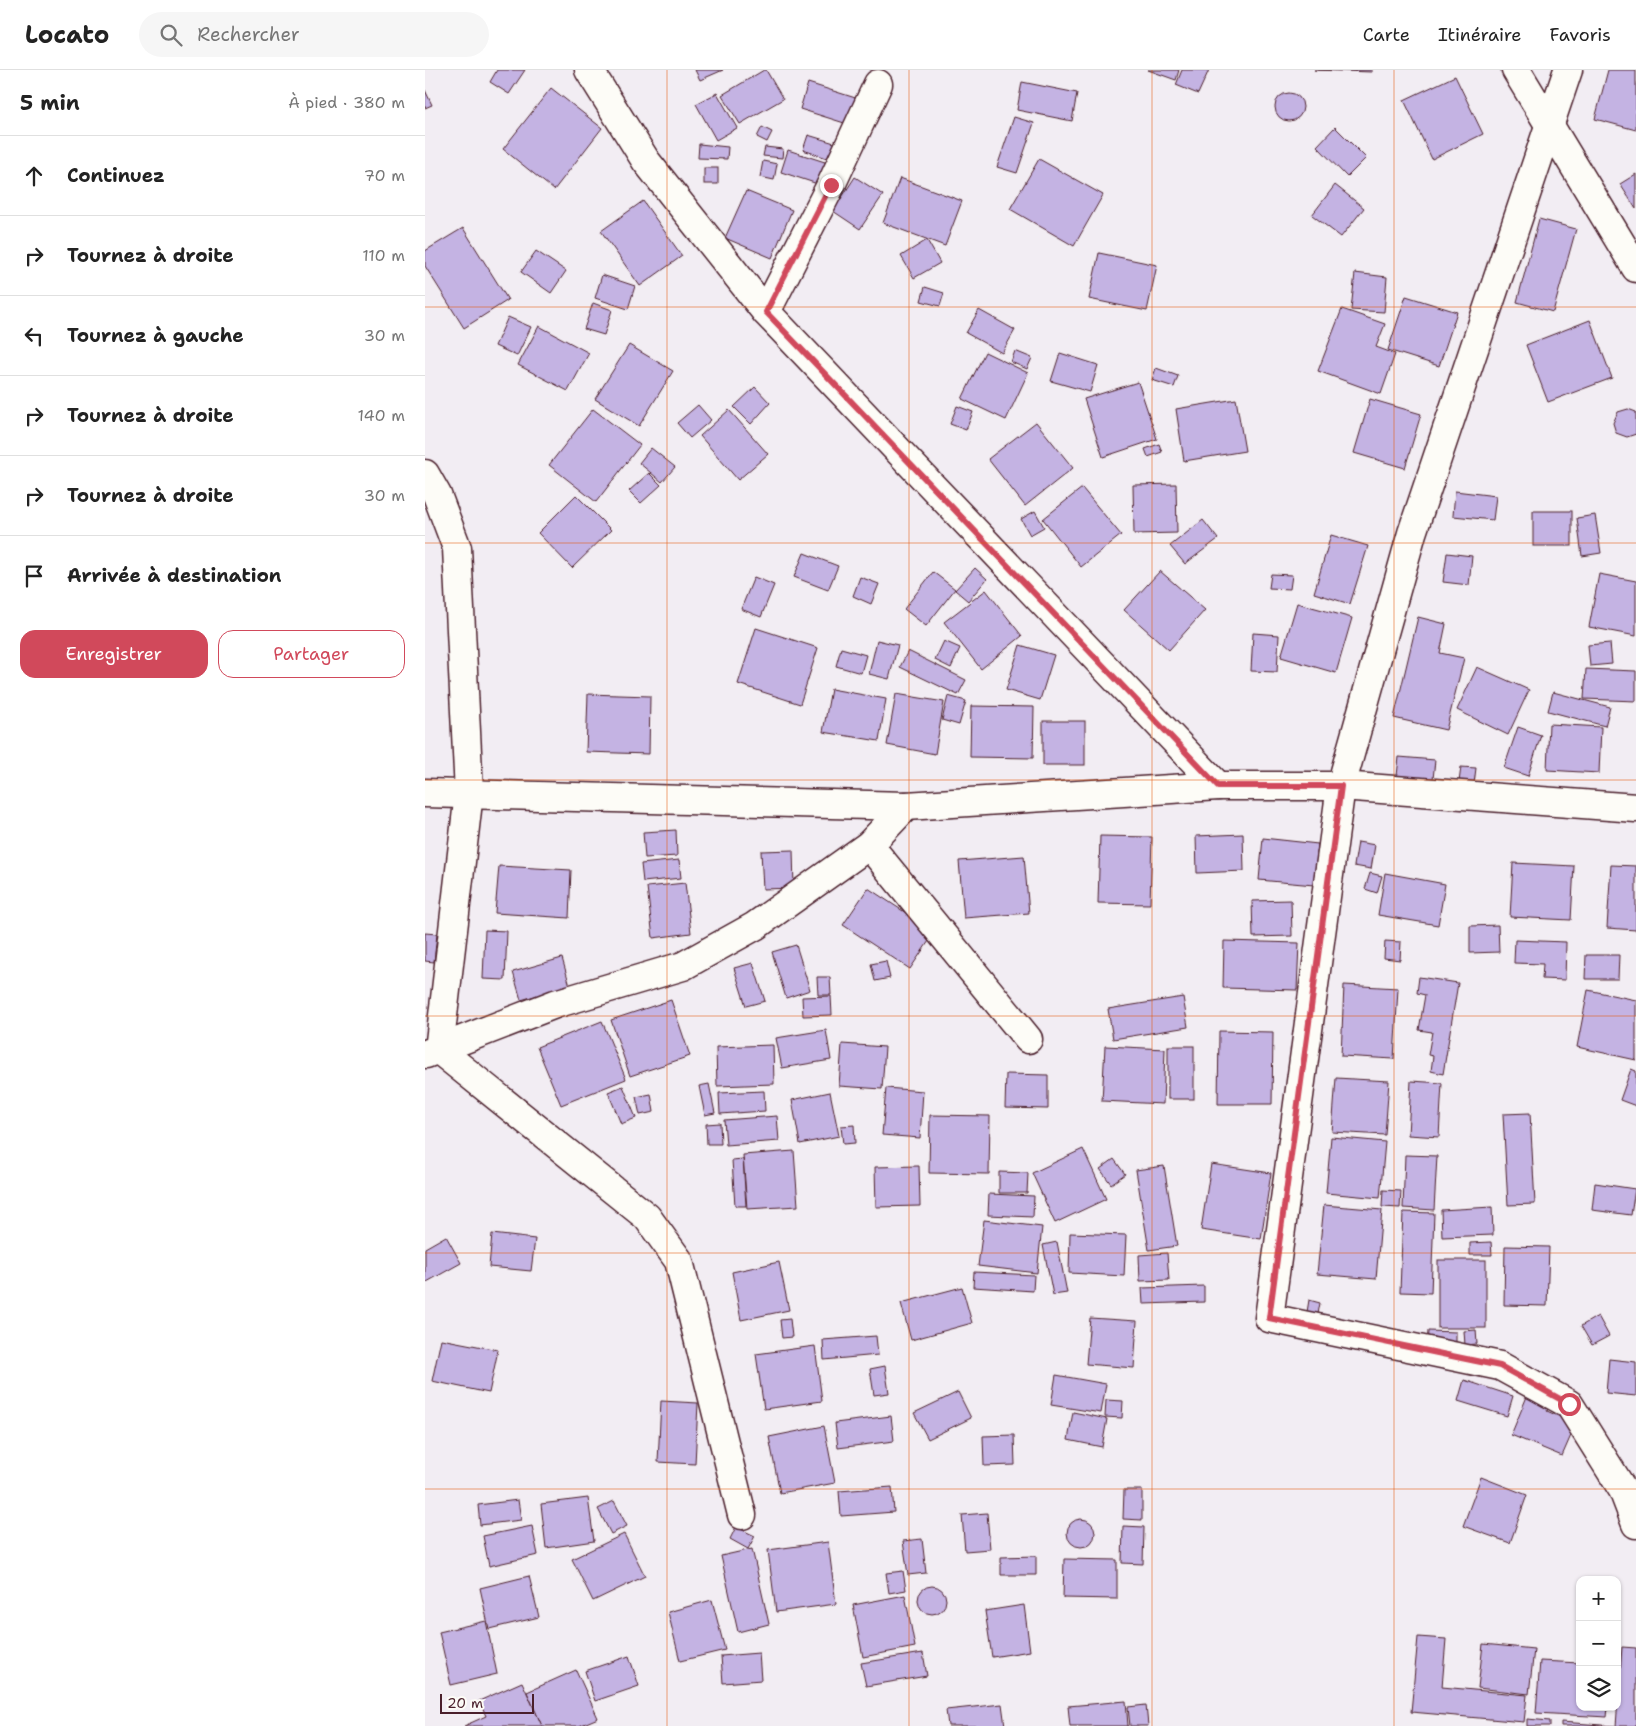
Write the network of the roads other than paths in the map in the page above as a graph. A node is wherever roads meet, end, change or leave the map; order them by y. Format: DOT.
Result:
graph roads {
  1 [pos="589,70"];
  2 [pos="1515,70"];
  3 [pos="1568,70"];
  4 [pos="878,84"];
  5 [pos="1549,127"];
  6 [pos="1636,268"];
  7 [pos="766,312"];
  8 [pos="425,474"];
  9 [pos="1218,786"];
  10 [pos="1341,786"];
  11 [pos="425,793"];
  12 [pos="469,793"];
  13 [pos="906,806"];
  14 [pos="1636,808"];
  15 [pos="869,845"];
  16 [pos="1029,1040"];
  17 [pos="432,1052"];
  18 [pos="742,1515"];
  19 [pos="1636,1524"];
  1 -- 7 [label="street"];
  2 -- 5 [label="street"];
  3 -- 5 [label="street"];
  4 -- 7 [label="street"];
  5 -- 6 [label="street"];
  5 -- 10 [label="street"];
  7 -- 9 [label="street"];
  8 -- 12 [label="street"];
  9 -- 10 [label="street"];
  9 -- 13 [label="street"];
  10 -- 14 [label="street"];
  10 -- 19 [label="street"];
  11 -- 12 [label="street"];
  12 -- 13 [label="street"];
  12 -- 17 [label="street"];
  13 -- 15 [label="street"];
  15 -- 16 [label="street"];
  15 -- 17 [label="street"];
  17 -- 18 [label="street"];
}
